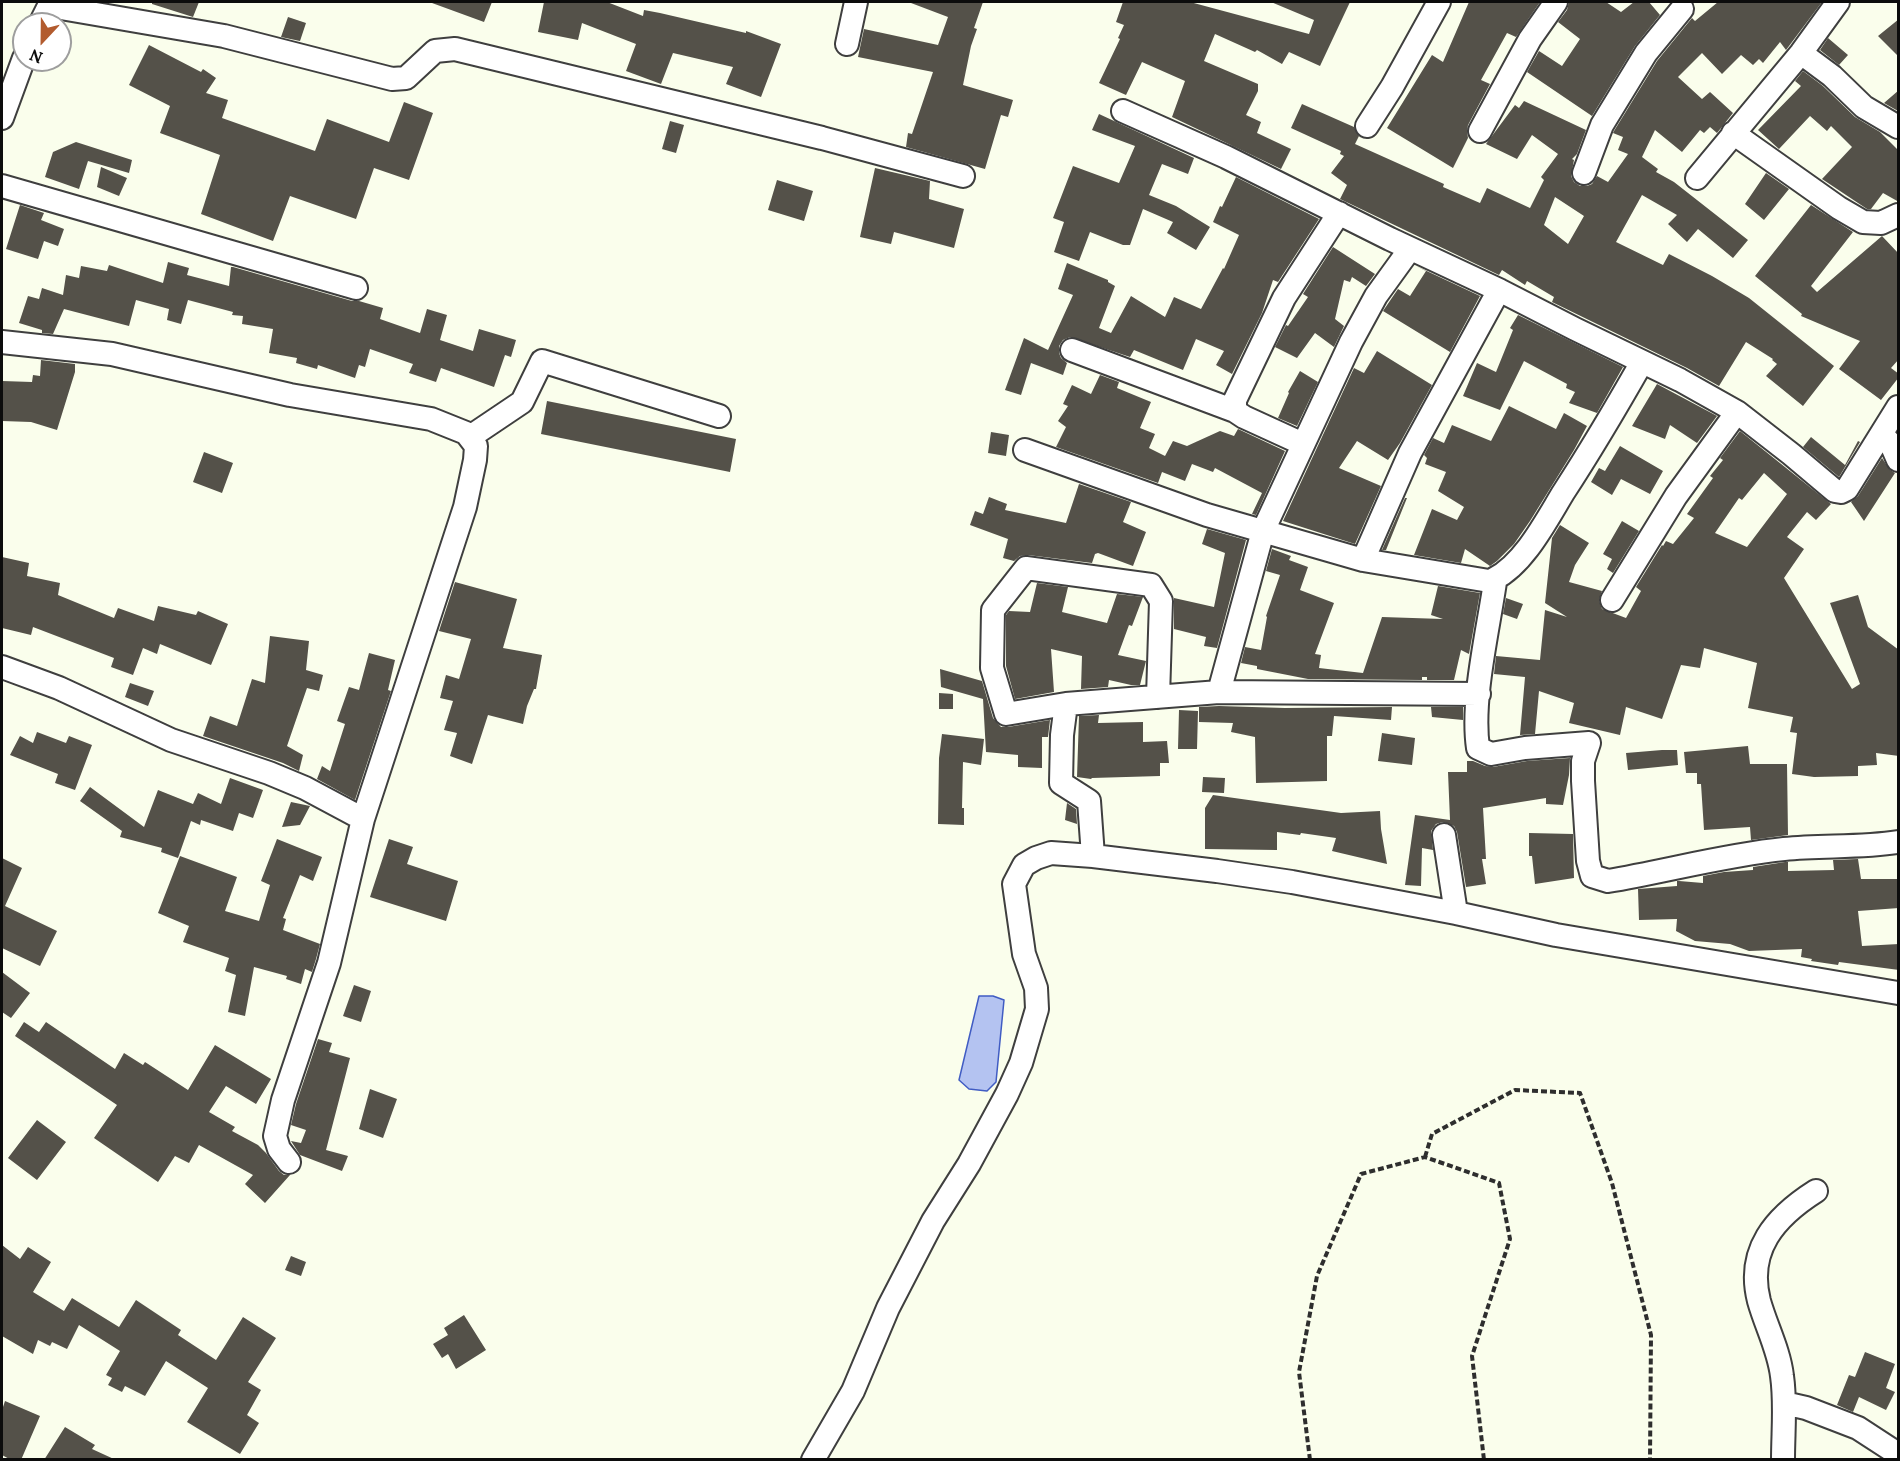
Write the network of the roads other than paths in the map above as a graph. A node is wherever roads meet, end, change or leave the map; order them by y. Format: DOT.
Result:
graph roads {
  1 [pos="856,2"];
  2 [pos="1439,2"];
  3 [pos="1556,2"];
  4 [pos="1838,2"];
  5 [pos="1681,4"];
  6 [pos="46,10"];
  7 [pos="847,44"];
  8 [pos="1801,53"];
  9 [pos="19,72"];
  10 [pos="1124,111"];
  11 [pos="2,118"];
  12 [pos="1367,126"];
  13 [pos="1899,127"];
  14 [pos="1480,130"];
  15 [pos="1733,132"];
  16 [pos="1584,173"];
  17 [pos="963,176"];
  18 [pos="1697,178"];
  19 [pos="2,186"];
  20 [pos="1339,213"];
  21 [pos="1899,215"];
  22 [pos="1410,249"];
  23 [pos="356,288"];
  24 [pos="1499,290"];
  25 [pos="2,342"];
  26 [pos="1072,350"];
  27 [pos="1642,362"];
  28 [pos="1899,407"];
  29 [pos="1235,411"];
  30 [pos="1737,412"];
  31 [pos="719,416"];
  32 [pos="1882,434"];
  33 [pos="470,437"];
  34 [pos="1303,444"];
  35 [pos="1025,450"];
  36 [pos="1899,460"];
  37 [pos="1263,531"];
  38 [pos="1363,560"];
  39 [pos="1495,582"];
  40 [pos="1612,600"];
  41 [pos="2,667"];
  42 [pos="1219,692"];
  43 [pos="1479,694"];
  44 [pos="1158,697"];
  45 [pos="1066,704"];
  46 [pos="363,819"];
  47 [pos="1444,835"];
  48 [pos="1899,842"];
  49 [pos="1094,856"];
  50 [pos="1456,913"];
  51 [pos="1899,993"];
  52 [pos="289,1162"];
  53 [pos="1816,1191"];
  54 [pos="1784,1403"];
  55 [pos="1899,1454"];
  56 [pos="813,1460"];
  57 [pos="1783,1460"];
  1 -- 7 [label="street"];
  2 -- 12 [label="street"];
  3 -- 14 [label="street"];
  4 -- 8 [label="street"];
  5 -- 16 [label="street"];
  6 -- 17 [label="street"];
  8 -- 13 [label="street"];
  8 -- 15 [label="street"];
  9 -- 11 [label="street"];
  10 -- 20 [label="street"];
  15 -- 18 [label="street"];
  15 -- 21 [label="street"];
  19 -- 23 [label="street"];
  20 -- 22 [label="street"];
  20 -- 29 [label="street"];
  22 -- 24 [label="street"];
  22 -- 34 [label="street"];
  24 -- 27 [label="street"];
  24 -- 38 [label="street"];
  25 -- 33 [label="street"];
  26 -- 29 [label="street"];
  27 -- 30 [label="street"];
  27 -- 39 [label="street"];
  28 -- 32 [label="street"];
  29 -- 34 [label="street"];
  30 -- 32 [label="street"];
  30 -- 40 [label="street"];
  31 -- 33 [label="street"];
  32 -- 36 [label="street"];
  33 -- 46 [label="street"];
  34 -- 37 [label="street"];
  35 -- 37 [label="street"];
  37 -- 38 [label="street"];
  37 -- 42 [label="street"];
  38 -- 39 [label="street"];
  39 -- 43 [label="street"];
  41 -- 46 [label="street"];
  42 -- 43 [label="street"];
  42 -- 44 [label="street"];
  43 -- 48 [label="street"];
  44 -- 45 [label="street"];
  44 -- 45 [label="street"];
  45 -- 49 [label="street"];
  46 -- 52 [label="street"];
  47 -- 50 [label="street"];
  49 -- 50 [label="street"];
  49 -- 56 [label="street"];
  50 -- 51 [label="street"];
  53 -- 54 [label="street"];
  54 -- 55 [label="street"];
  54 -- 57 [label="street"];
}
